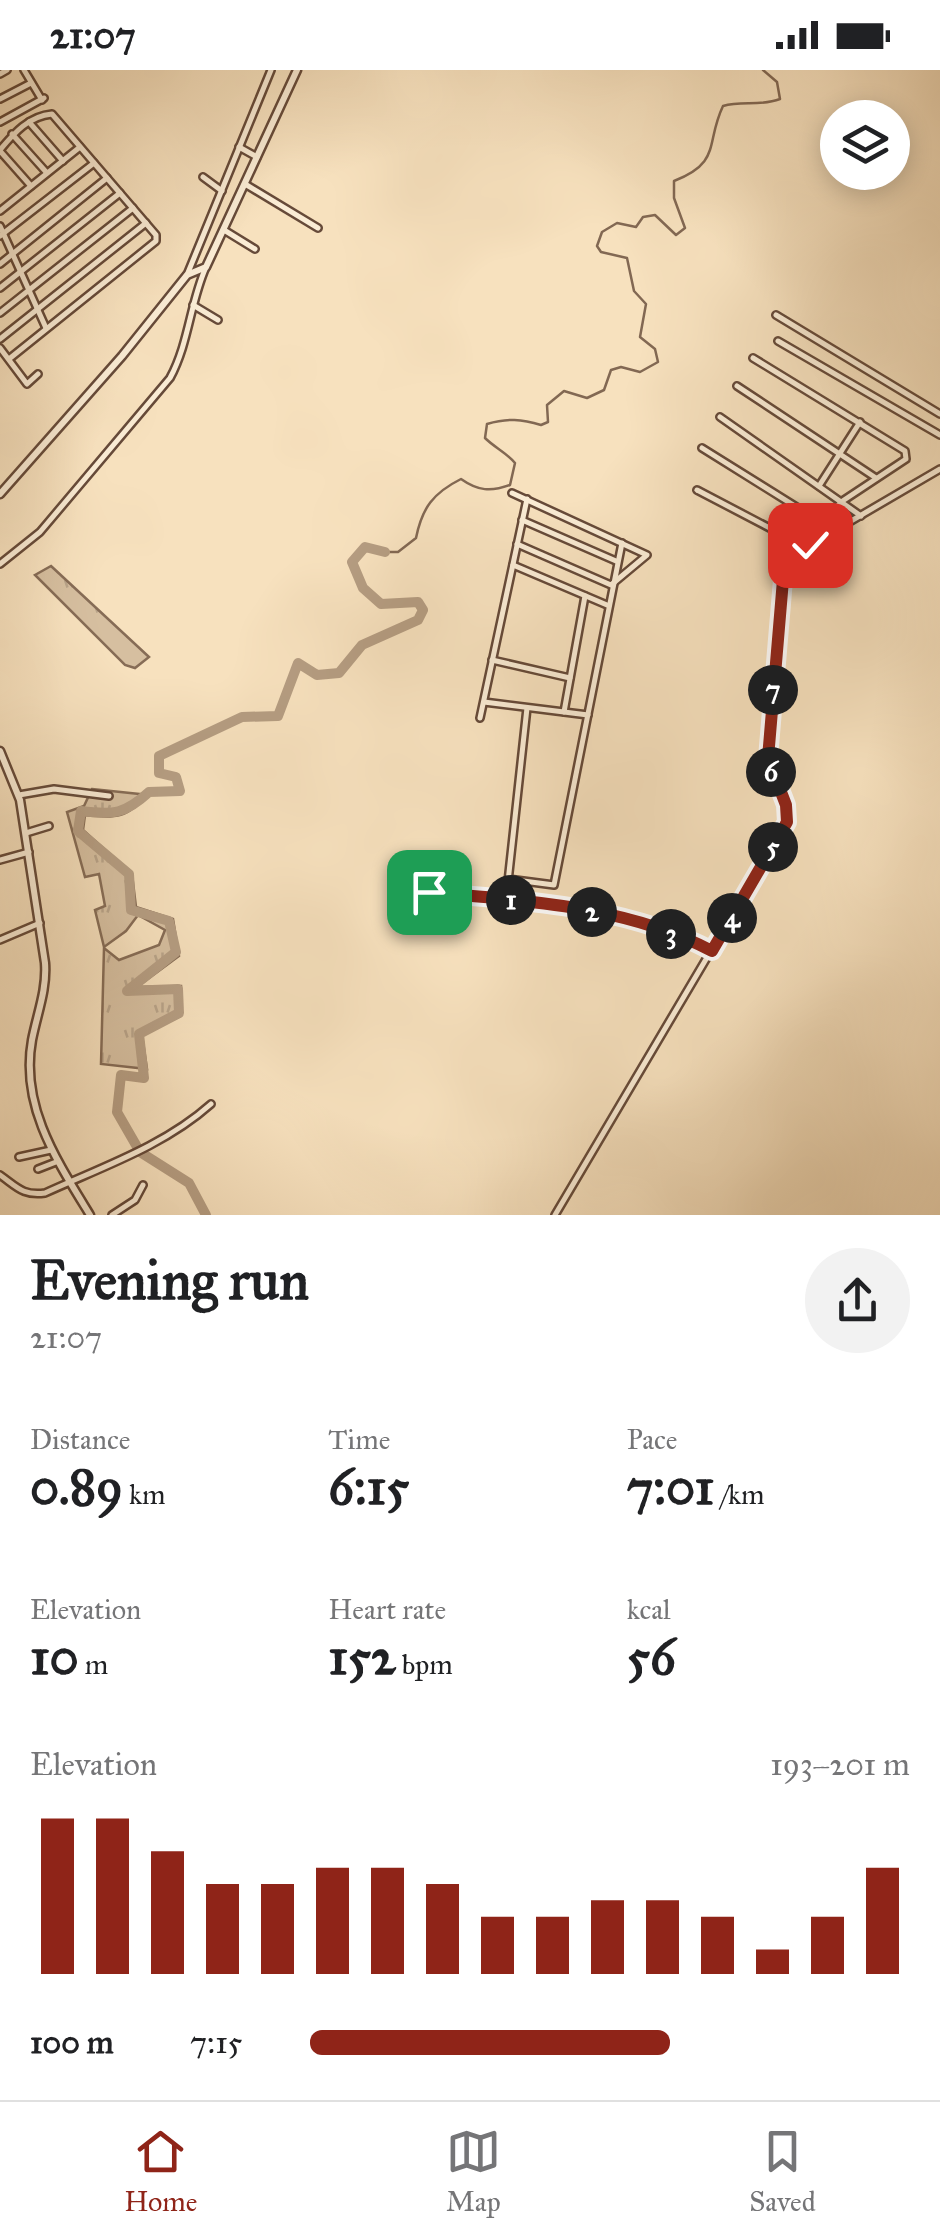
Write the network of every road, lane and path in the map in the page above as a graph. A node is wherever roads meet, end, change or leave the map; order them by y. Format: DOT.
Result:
graph roads {
  1 [pos="7,70"];
  2 [pos="24,70"];
  3 [pos="271,70"];
  4 [pos="297,70"];
  5 [pos="0,74"];
  6 [pos="31,83"];
  7 [pos="0,99"];
  8 [pos="0,122"];
  9 [pos="30,122"];
  10 [pos="12,134"];
  11 [pos="80,147"];
  12 [pos="240,147"];
  13 [pos="0,151"];
  14 [pos="257,157"];
  15 [pos="63,161"];
  16 [pos="94,163"];
  17 [pos="47,173"];
  18 [pos="202,177"];
  19 [pos="107,178"];
  20 [pos="245,184"];
  21 [pos="31,186"];
  22 [pos="222,191"];
  23 [pos="120,193"];
  24 [pos="133,208"];
  25 [pos="0,211"];
  26 [pos="146,223"];
  27 [pos="318,228"];
  28 [pos="224,230"];
  29 [pos="1,232"];
  30 [pos="255,250"];
  31 [pos="12,254"];
  32 [pos="0,264"];
  33 [pos="206,267"];
  34 [pos="20,272"];
  35 [pos="187,275"];
  36 [pos="0,288"];
  37 [pos="28,291"];
  38 [pos="194,305"];
  39 [pos="37,310"];
  40 [pos="0,313"];
  41 [pos="776,315"];
  42 [pos="218,320"];
  43 [pos="46,330"];
  44 [pos="0,338"];
  45 [pos="778,341"];
  46 [pos="0,348"];
  47 [pos="753,358"];
  48 [pos="8,359"];
  49 [pos="38,374"];
  50 [pos="737,386"];
  51 [pos="940,414"];
  52 [pos="720,417"];
  53 [pos="860,422"];
  54 [pos="940,436"];
  55 [pos="702,448"];
  56 [pos="840,454"];
  57 [pos="940,469"];
  58 [pos="876,478"];
  59 [pos="819,486"];
  60 [pos="697,490"];
  61 [pos="512,493"];
  62 [pos="0,494"];
  63 [pos="527,499"];
  64 [pos="841,502"];
  65 [pos="861,516"];
  66 [pos="522,520"];
  67 [pos="824,522"];
  68 [pos="835,530"];
  69 [pos="622,543"];
  70 [pos="517,544"];
  71 [pos="807,547"];
  72 [pos="617,562"];
  73 [pos="0,564"];
  74 [pos="513,564"];
  75 [pos="611,585"];
  76 [pos="585,596"];
  77 [pos="608,605"];
  78 [pos="492,660"];
  79 [pos="570,678"];
  80 [pos="484,702"];
  81 [pos="526,708"];
  82 [pos="564,712"];
  83 [pos="588,715"];
  84 [pos="480,718"];
  85 [pos="0,751"];
  86 [pos="19,795"];
  87 [pos="109,796"];
  88 [pos="49,826"];
  89 [pos="26,833"];
  90 [pos="29,852"];
  91 [pos="0,860"];
  92 [pos="508,879"];
  93 [pos="429,892"];
  94 [pos="506,900"];
  95 [pos="40,923"];
  96 [pos="0,940"];
  97 [pos="712,951"];
  98 [pos="211,1104"];
  99 [pos="51,1150"];
  100 [pos="19,1157"];
  101 [pos="56,1162"];
  102 [pos="38,1169"];
  103 [pos="0,1175"];
  104 [pos="68,1180"];
  105 [pos="143,1185"];
  106 [pos="90,1215"];
  107 [pos="112,1215"];
  108 [pos="555,1215"];
  1 -- 5 [label="street"];
  2 -- 6 [label="street"];
  3 -- 12 [label="street"];
  4 -- 14 [label="street"];
  6 -- 7 [label="street"];
  6 -- 8 [label="street"];
  9 -- 10 [label="street"];
  9 -- 11 [label="street"];
  9 -- 15 [label="street"];
  10 -- 13 [label="street"];
  10 -- 17 [label="street"];
  11 -- 15 [label="street"];
  11 -- 16 [label="street"];
  12 -- 14 [label="street"];
  12 -- 22 [label="street"];
  13 -- 21 [label="street"];
  14 -- 20 [label="street"];
  15 -- 17 [label="street"];
  16 -- 19 [label="street"];
  16 -- 29 [label="street"];
  17 -- 21 [label="street"];
  18 -- 22 [label="street"];
  19 -- 23 [label="street"];
  19 -- 31 [label="street"];
  20 -- 27 [label="street"];
  20 -- 28 [label="street"];
  21 -- 25 [label="street"];
  22 -- 35 [label="street"];
  23 -- 24 [label="street"];
  23 -- 34 [label="street"];
  24 -- 26 [label="street"];
  24 -- 37 [label="street"];
  26 -- 39 [label="street"];
  26 -- 43 [label="street"];
  28 -- 30 [label="street"];
  28 -- 33 [label="street"];
  29 -- 31 [label="street"];
  31 -- 32 [label="street"];
  31 -- 34 [label="street"];
  33 -- 35 [label="street"];
  33 -- 38 [label="street"];
  34 -- 36 [label="street"];
  34 -- 37 [label="street"];
  35 -- 62 [label="street"];
  37 -- 39 [label="street"];
  37 -- 40 [label="street"];
  38 -- 42 [label="street"];
  38 -- 73 [label="street"];
  39 -- 43 [label="street"];
  39 -- 44 [label="street"];
  41 -- 51 [label="street"];
  43 -- 48 [label="street"];
  45 -- 54 [label="street"];
  46 -- 48 [label="street"];
  47 -- 53 [label="street"];
  48 -- 49 [label="street"];
  50 -- 56 [label="street"];
  52 -- 59 [label="street"];
  53 -- 56 [label="street"];
  53 -- 58 [label="street"];
  55 -- 67 [label="street"];
  56 -- 58 [label="street"];
  56 -- 59 [label="street"];
  57 -- 65 [label="street"];
  58 -- 64 [label="street"];
  59 -- 64 [label="street"];
  60 -- 71 [label="street"];
  61 -- 63 [label="street"];
  63 -- 66 [label="street"];
  63 -- 69 [label="street"];
  64 -- 65 [label="street"];
  64 -- 67 [label="street"];
  65 -- 68 [label="street"];
  66 -- 70 [label="street"];
  66 -- 72 [label="street"];
  67 -- 68 [label="street"];
  68 -- 71 [label="street"];
  69 -- 72 [label="street"];
  69 -- 75 [label="street"];
  70 -- 74 [label="street"];
  70 -- 75 [label="street"];
  71 -- 97 [label="street"];
  72 -- 75 [label="street"];
  74 -- 76 [label="street"];
  74 -- 78 [label="street"];
  75 -- 77 [label="street"];
  76 -- 77 [label="street"];
  76 -- 79 [label="street"];
  77 -- 83 [label="street"];
  78 -- 79 [label="street"];
  78 -- 80 [label="street"];
  79 -- 82 [label="street"];
  80 -- 81 [label="street"];
  80 -- 84 [label="street"];
  81 -- 82 [label="street"];
  81 -- 92 [label="street"];
  82 -- 83 [label="street"];
  83 -- 92 [label="street"];
  85 -- 86 [label="street"];
  86 -- 87 [label="street"];
  86 -- 89 [label="street"];
  88 -- 89 [label="street"];
  89 -- 90 [label="street"];
  90 -- 91 [label="street"];
  90 -- 95 [label="street"];
  92 -- 94 [label="street"];
  93 -- 94 [label="street"];
  94 -- 97 [label="street"];
  95 -- 96 [label="street"];
  95 -- 99 [label="street"];
  97 -- 108 [label="street"];
  98 -- 104 [label="street"];
  99 -- 100 [label="street"];
  99 -- 101 [label="street"];
  101 -- 102 [label="street"];
  101 -- 104 [label="street"];
  103 -- 104 [label="street"];
  104 -- 106 [label="street"];
  105 -- 107 [label="street"];
}
